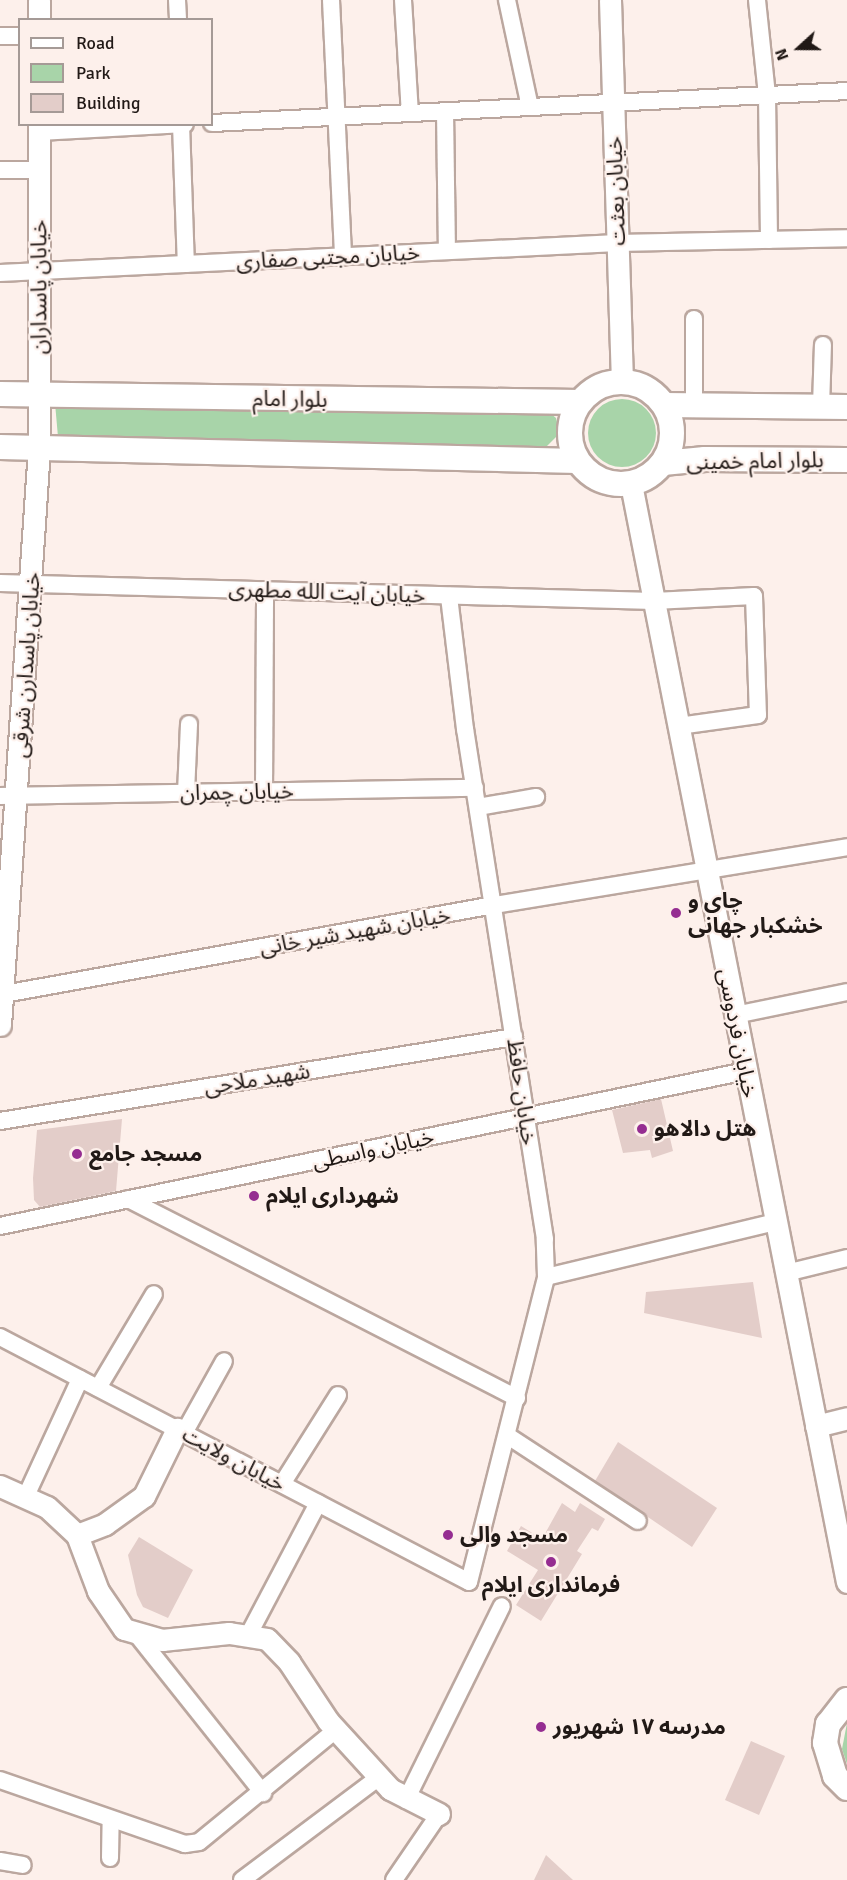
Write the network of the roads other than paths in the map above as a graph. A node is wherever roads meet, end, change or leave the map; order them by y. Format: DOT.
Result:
graph roads {
  1 [pos="39,0"];
  2 [pos="177,0"];
  3 [pos="331,0"];
  4 [pos="403,0"];
  5 [pos="507,0"];
  6 [pos="609,0"];
  7 [pos="757,0"];
  8 [pos="39,18"];
  9 [pos="178,18"];
  10 [pos="0,36"];
  11 [pos="18,36"];
  12 [pos="847,91"];
  13 [pos="767,95"];
  14 [pos="613,103"];
  15 [pos="530,107"];
  16 [pos="445,111"];
  17 [pos="410,113"];
  18 [pos="337,117"];
  19 [pos="213,123"];
  20 [pos="134,126"];
  21 [pos="182,126"];
  22 [pos="39,128"];
  23 [pos="0,170"];
  24 [pos="39,170"];
  25 [pos="847,238"];
  26 [pos="769,240"];
  27 [pos="617,243"];
  28 [pos="447,252"];
  29 [pos="343,256"];
  30 [pos="186,264"];
  31 [pos="39,272"];
  32 [pos="0,273"];
  33 [pos="694,319"];
  34 [pos="823,345"];
  35 [pos="622,381"];
  36 [pos="0,394"];
  37 [pos="39,394"];
  38 [pos="579,402"];
  39 [pos="693,404"];
  40 [pos="664,405"];
  41 [pos="821,407"];
  42 [pos="847,408"];
  43 [pos="0,447"];
  44 [pos="39,449"];
  45 [pos="847,460"];
  46 [pos="578,461"];
  47 [pos="663,463"];
  48 [pos="631,484"];
  49 [pos="0,583"];
  50 [pos="32,584"];
  51 [pos="265,590"];
  52 [pos="448,596"];
  53 [pos="654,601"];
  54 [pos="189,724"];
  55 [pos="679,726"];
  56 [pos="475,788"];
  57 [pos="264,792"];
  58 [pos="186,793"];
  59 [pos="9,796"];
  60 [pos="536,798"];
  61 [pos="478,807"];
  62 [pos="847,847"];
  63 [pos="707,872"];
  64 [pos="494,905"];
  65 [pos="3,960"];
  66 [pos="847,992"];
  67 [pos="4,994"];
  68 [pos="735,1015"];
  69 [pos="0,1025"];
  70 [pos="514,1037"];
  71 [pos="746,1071"];
  72 [pos="526,1117"];
  73 [pos="0,1121"];
  74 [pos="128,1199"];
  75 [pos="775,1222"];
  76 [pos="0,1226"];
  77 [pos="847,1258"];
  78 [pos="786,1273"];
  79 [pos="546,1277"];
  80 [pos="154,1294"];
  81 [pos="0,1337"];
  82 [pos="224,1361"];
  83 [pos="80,1379"];
  84 [pos="98,1388"];
  85 [pos="338,1395"];
  86 [pos="517,1398"];
  87 [pos="847,1418"];
  88 [pos="816,1426"];
  89 [pos="180,1431"];
  90 [pos="508,1436"];
  91 [pos="282,1485"];
  92 [pos="0,1486"];
  93 [pos="26,1496"];
  94 [pos="318,1503"];
  95 [pos="638,1521"];
  96 [pos="77,1535"];
  97 [pos="469,1582"];
  98 [pos="847,1582"];
  99 [pos="502,1606"];
  100 [pos="249,1634"];
  101 [pos="138,1636"];
  102 [pos="847,1700"];
  103 [pos="336,1730"];
  104 [pos="379,1777"];
  105 [pos="0,1780"];
  106 [pos="847,1788"];
  107 [pos="263,1793"];
  108 [pos="406,1800"];
  109 [pos="439,1814"];
  110 [pos="111,1819"];
  111 [pos="110,1858"];
  112 [pos="0,1862"];
  113 [pos="23,1865"];
  114 [pos="242,1880"];
  115 [pos="394,1880"];
  1 -- 8 [label="street"];
  2 -- 9 [label="street"];
  3 -- 18 [label="street"];
  4 -- 17 [label="street"];
  5 -- 15 [label="street"];
  6 -- 14 [label="street, خیابان بعثت"];
  7 -- 13 [label="street"];
  10 -- 11 [label="street"];
  12 -- 13 [label="street"];
  13 -- 14 [label="street"];
  13 -- 26 [label="street"];
  14 -- 15 [label="street"];
  14 -- 27 [label="street, خیابان بعثت"];
  15 -- 16 [label="street"];
  16 -- 17 [label="street"];
  16 -- 28 [label="street"];
  17 -- 18 [label="street"];
  18 -- 19 [label="street"];
  18 -- 29 [label="street"];
  20 -- 22 [label="street"];
  21 -- 30 [label="street"];
  22 -- 24 [label="street, خیابان پاسداران"];
  23 -- 24 [label="street"];
  24 -- 31 [label="street, خیابان پاسداران"];
  25 -- 26 [label="street, خیابان مجتبی صفاری"];
  26 -- 27 [label="street, خیابان مجتبی صفاری"];
  27 -- 28 [label="street, خیابان مجتبی صفاری"];
  27 -- 35 [label="street, خیابان بعثت"];
  28 -- 29 [label="street, خیابان مجتبی صفاری"];
  29 -- 30 [label="street, خیابان مجتبی صفاری"];
  30 -- 31 [label="street, خیابان مجتبی صفاری"];
  31 -- 32 [label="street, خیابان مجتبی صفاری"];
  31 -- 37 [label="street, خیابان پاسداران"];
  33 -- 39 [label="street"];
  34 -- 41 [label="street"];
  35 -- 38 [label="main road"];
  35 -- 40 [label="main road"];
  36 -- 37 [label="main road, بلوار امام"];
  37 -- 38 [label="main road, بلوار امام"];
  37 -- 44 [label="street, خیابان پاسداران"];
  38 -- 46 [label="main road"];
  39 -- 40 [label="main road"];
  39 -- 41 [label="main road"];
  40 -- 47 [label="main road"];
  41 -- 42 [label="main road"];
  43 -- 44 [label="main road"];
  44 -- 46 [label="main road"];
  44 -- 50 [label="street, خیابان پاسدارن شرقی"];
  45 -- 47 [label="main road, بلوار امام خمینی"];
  46 -- 48 [label="main road"];
  47 -- 48 [label="main road"];
  48 -- 53 [label="street, خیابان فردوسی"];
  49 -- 50 [label="street, خیابان آیت الله مطهری"];
  50 -- 51 [label="street, خیابان آیت الله مطهری"];
  50 -- 59 [label="street, خیابان پاسدارن شرقی"];
  51 -- 52 [label="street, خیابان آیت الله مطهری"];
  51 -- 57 [label="street"];
  52 -- 53 [label="street, خیابان آیت الله مطهری"];
  52 -- 56 [label="street, خیابان حافظ"];
  53 -- 55 [label="street, خیابان فردوسی"];
  53 -- 55 [label="street, خیابان آیت الله مطهری"];
  54 -- 58 [label="street"];
  55 -- 63 [label="street, خیابان فردوسی"];
  56 -- 57 [label="street, خیابان چمران"];
  56 -- 61 [label="street, خیابان حافظ"];
  57 -- 58 [label="street, خیابان چمران"];
  58 -- 59 [label="street, خیابان چمران"];
  59 -- 65 [label="street, خیابان پاسدارن شرقی"];
  60 -- 61 [label="street"];
  61 -- 64 [label="street, خیابان حافظ"];
  62 -- 63 [label="street, خیابان شهید شیر خانی"];
  63 -- 64 [label="street, خیابان شهید شیر خانی"];
  63 -- 68 [label="street, خیابان فردوسی"];
  64 -- 67 [label="street, خیابان شهید شیر خانی"];
  64 -- 70 [label="street, خیابان حافظ"];
  65 -- 67 [label="street, خیابان پاسدارن شرقی"];
  66 -- 68 [label="street"];
  67 -- 69 [label="street, خیابان پاسدارن شرقی"];
  68 -- 71 [label="street, خیابان فردوسی"];
  70 -- 72 [label="street, خیابان حافظ"];
  70 -- 73 [label="street, شهید ملاحی"];
  71 -- 72 [label="street, خیابان واسطی"];
  71 -- 75 [label="street, خیابان فردوسی"];
  72 -- 74 [label="street, خیابان واسطی"];
  72 -- 79 [label="street, خیابان حافظ"];
  74 -- 76 [label="street, خیابان واسطی"];
  74 -- 86 [label="street"];
  75 -- 78 [label="street, خیابان فردوسی"];
  75 -- 79 [label="street"];
  77 -- 78 [label="street"];
  78 -- 88 [label="street, خیابان فردوسی"];
  79 -- 86 [label="street, خیابان حافظ"];
  80 -- 84 [label="street"];
  81 -- 83 [label="street, خیابان ولایت"];
  82 -- 89 [label="street"];
  83 -- 84 [label="street, خیابان ولایت"];
  83 -- 93 [label="street"];
  84 -- 89 [label="street, خیابان ولایت"];
  85 -- 91 [label="street"];
  86 -- 90 [label="street, خیابان حافظ"];
  87 -- 88 [label="street"];
  88 -- 98 [label="street, خیابان فردوسی"];
  89 -- 91 [label="street, خیابان ولایت"];
  89 -- 96 [label="street"];
  90 -- 95 [label="street"];
  90 -- 97 [label="street, خیابان حافظ"];
  91 -- 94 [label="street, خیابان ولایت"];
  92 -- 93 [label="street"];
  93 -- 96 [label="street"];
  94 -- 97 [label="street, خیابان ولایت"];
  94 -- 100 [label="street"];
  96 -- 101 [label="street"];
  99 -- 108 [label="street"];
  100 -- 101 [label="street"];
  100 -- 103 [label="street"];
  101 -- 107 [label="street"];
  102 -- 106 [label="main road"];
  103 -- 104 [label="street"];
  103 -- 107 [label="street"];
  104 -- 108 [label="street"];
  104 -- 114 [label="street"];
  105 -- 110 [label="street"];
  107 -- 110 [label="street"];
  108 -- 109 [label="street"];
  109 -- 115 [label="street"];
  110 -- 111 [label="street"];
  112 -- 113 [label="street"];
}
